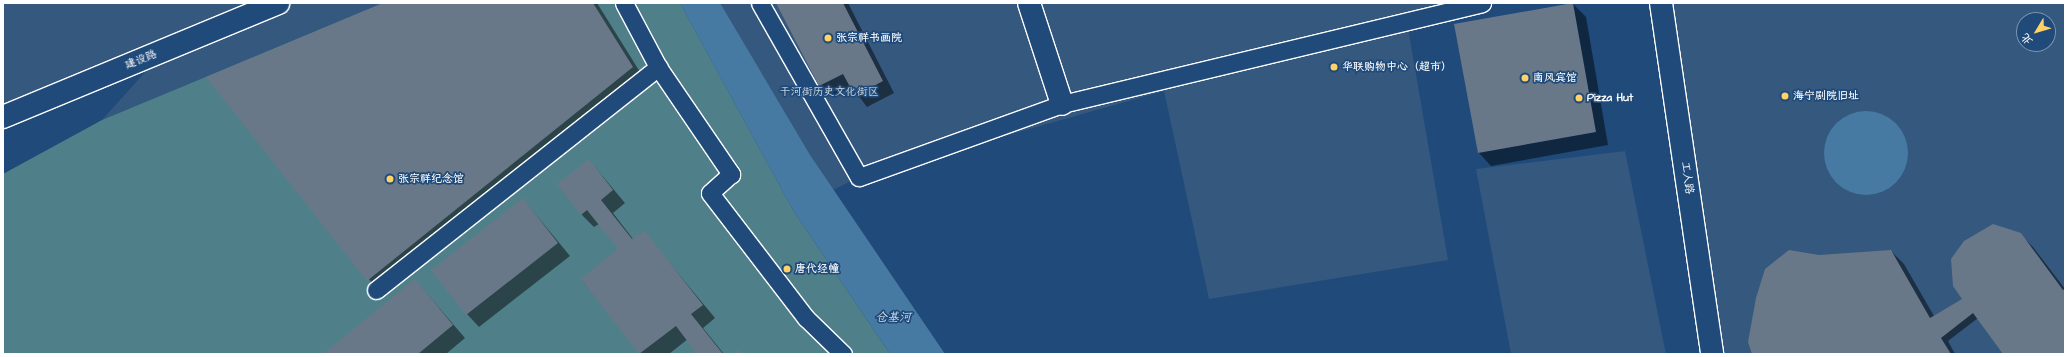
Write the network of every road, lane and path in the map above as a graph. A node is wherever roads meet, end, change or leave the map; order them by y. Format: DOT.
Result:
graph roads {
  1 [pos="278,3"];
  2 [pos="624,3"];
  3 [pos="760,3"];
  4 [pos="1029,3"];
  5 [pos="1482,3"];
  6 [pos="1661,3"];
  7 [pos="658,67"];
  8 [pos="1062,104"];
  9 [pos="3,117"];
  10 [pos="376,290"];
  11 [pos="842,354"];
  12 [pos="1712,354"];
  1 -- 9 [label="street, 建设路"];
  2 -- 7 [label="lane"];
  3 -- 8 [label="lane"];
  4 -- 8 [label="street"];
  5 -- 8 [label="lane"];
  6 -- 12 [label="street, 工人路"];
  7 -- 10 [label="lane"];
  7 -- 11 [label="lane"];
}
